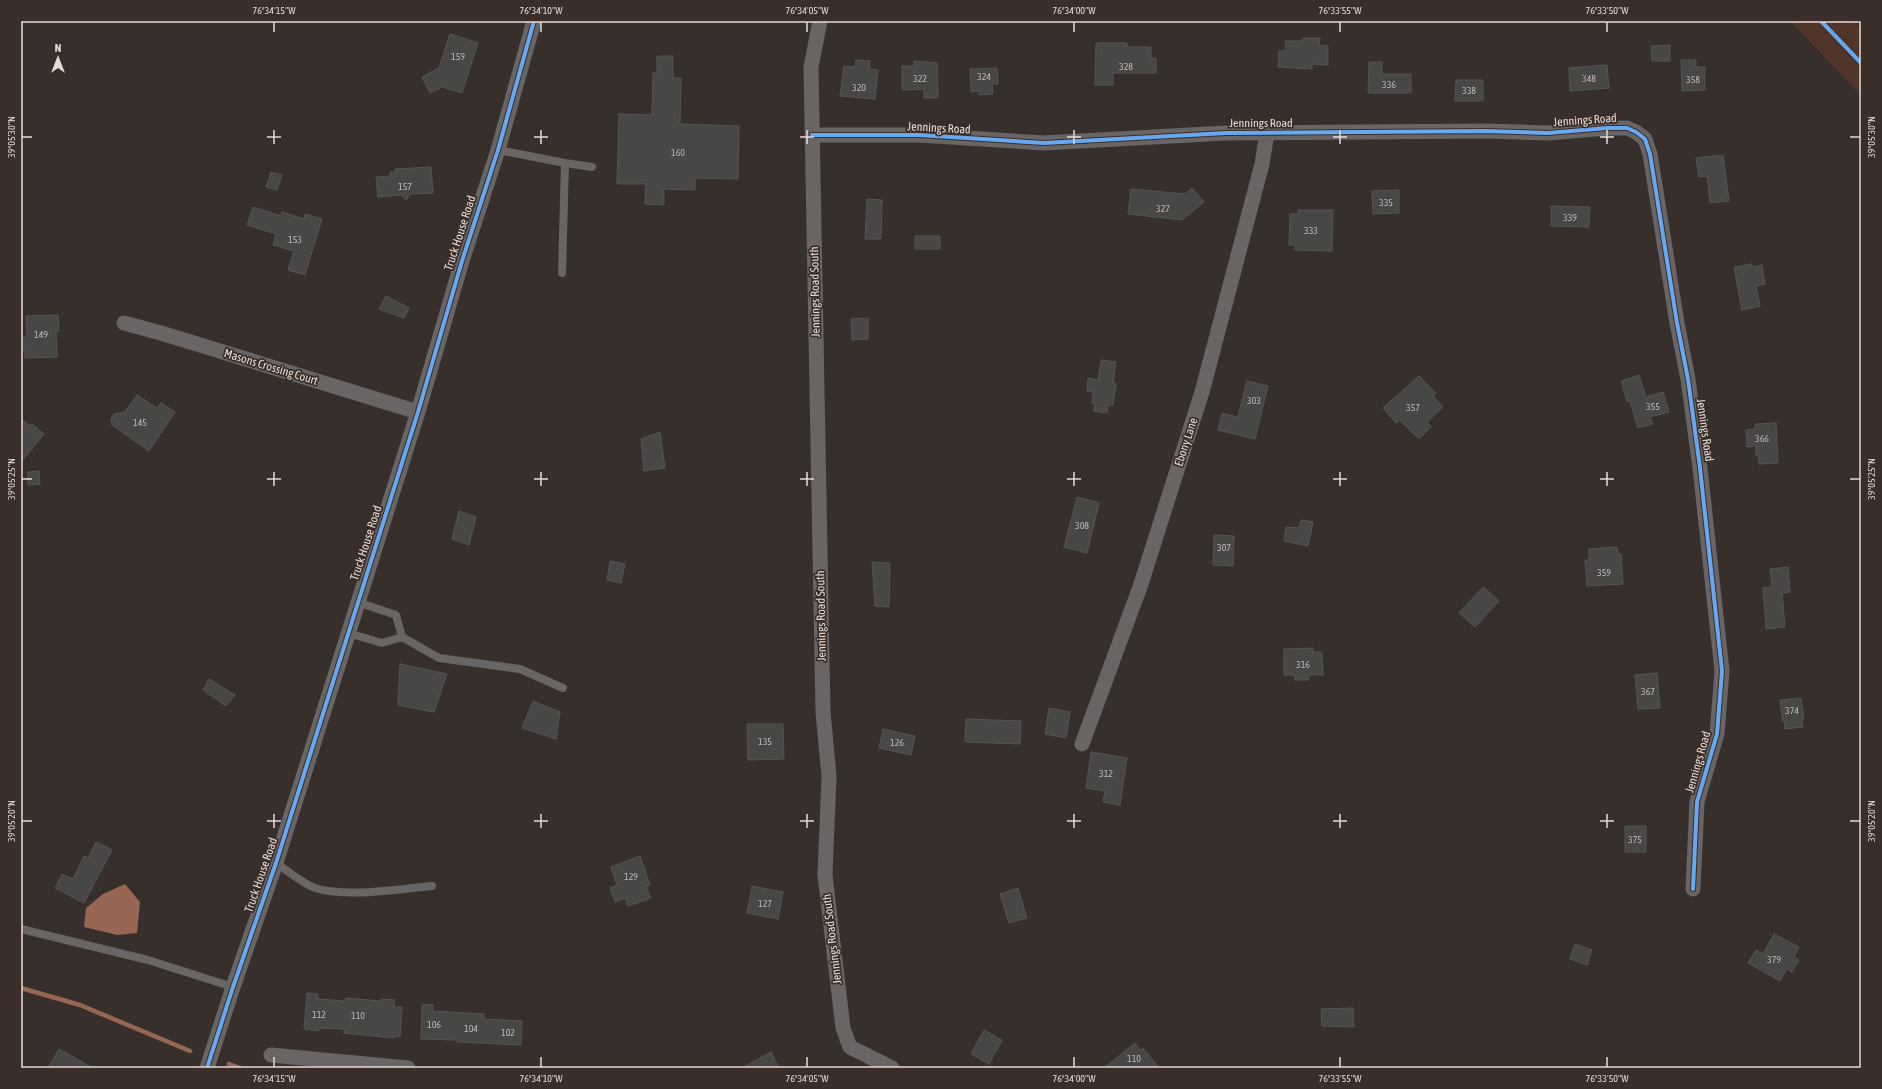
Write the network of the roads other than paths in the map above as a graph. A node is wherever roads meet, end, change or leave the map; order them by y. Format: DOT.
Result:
graph roads {
  1 [pos="534,21"];
  2 [pos="820,21"];
  3 [pos="1267,133"];
  4 [pos="812,135"];
  5 [pos="498,150"];
  6 [pos="565,163"];
  7 [pos="592,167"];
  8 [pos="562,273"];
  9 [pos="124,323"];
  10 [pos="418,412"];
  11 [pos="357,602"];
  12 [pos="348,633"];
  13 [pos="402,637"];
  14 [pos="563,688"];
  15 [pos="1082,744"];
  16 [pos="276,863"];
  17 [pos="432,886"];
  18 [pos="1693,889"];
  19 [pos="21,929"];
  20 [pos="233,987"];
  21 [pos="271,1055"];
  22 [pos="207,1068"];
  23 [pos="408,1068"];
  24 [pos="892,1068"];
  1 -- 5 [label="street, Truck House Road"];
  2 -- 4 [label="street"];
  3 -- 4 [label="street, Jennings Road"];
  3 -- 15 [label="street, Ebony Lane"];
  3 -- 18 [label="street, Jennings Road"];
  4 -- 24 [label="street, Jennings Road South"];
  5 -- 6 [label="lane"];
  5 -- 10 [label="street, Truck House Road"];
  6 -- 7 [label="lane"];
  6 -- 8 [label="lane"];
  9 -- 10 [label="street, Masons Crossing Court"];
  10 -- 11 [label="street, Truck House Road"];
  11 -- 12 [label="street, Truck House Road"];
  11 -- 13 [label="lane"];
  12 -- 13 [label="lane"];
  12 -- 16 [label="street, Truck House Road"];
  13 -- 14 [label="lane"];
  16 -- 17 [label="lane"];
  16 -- 20 [label="street, Truck House Road"];
  19 -- 20 [label="lane"];
  20 -- 22 [label="street, Truck House Road"];
  21 -- 23 [label="street"];
}
